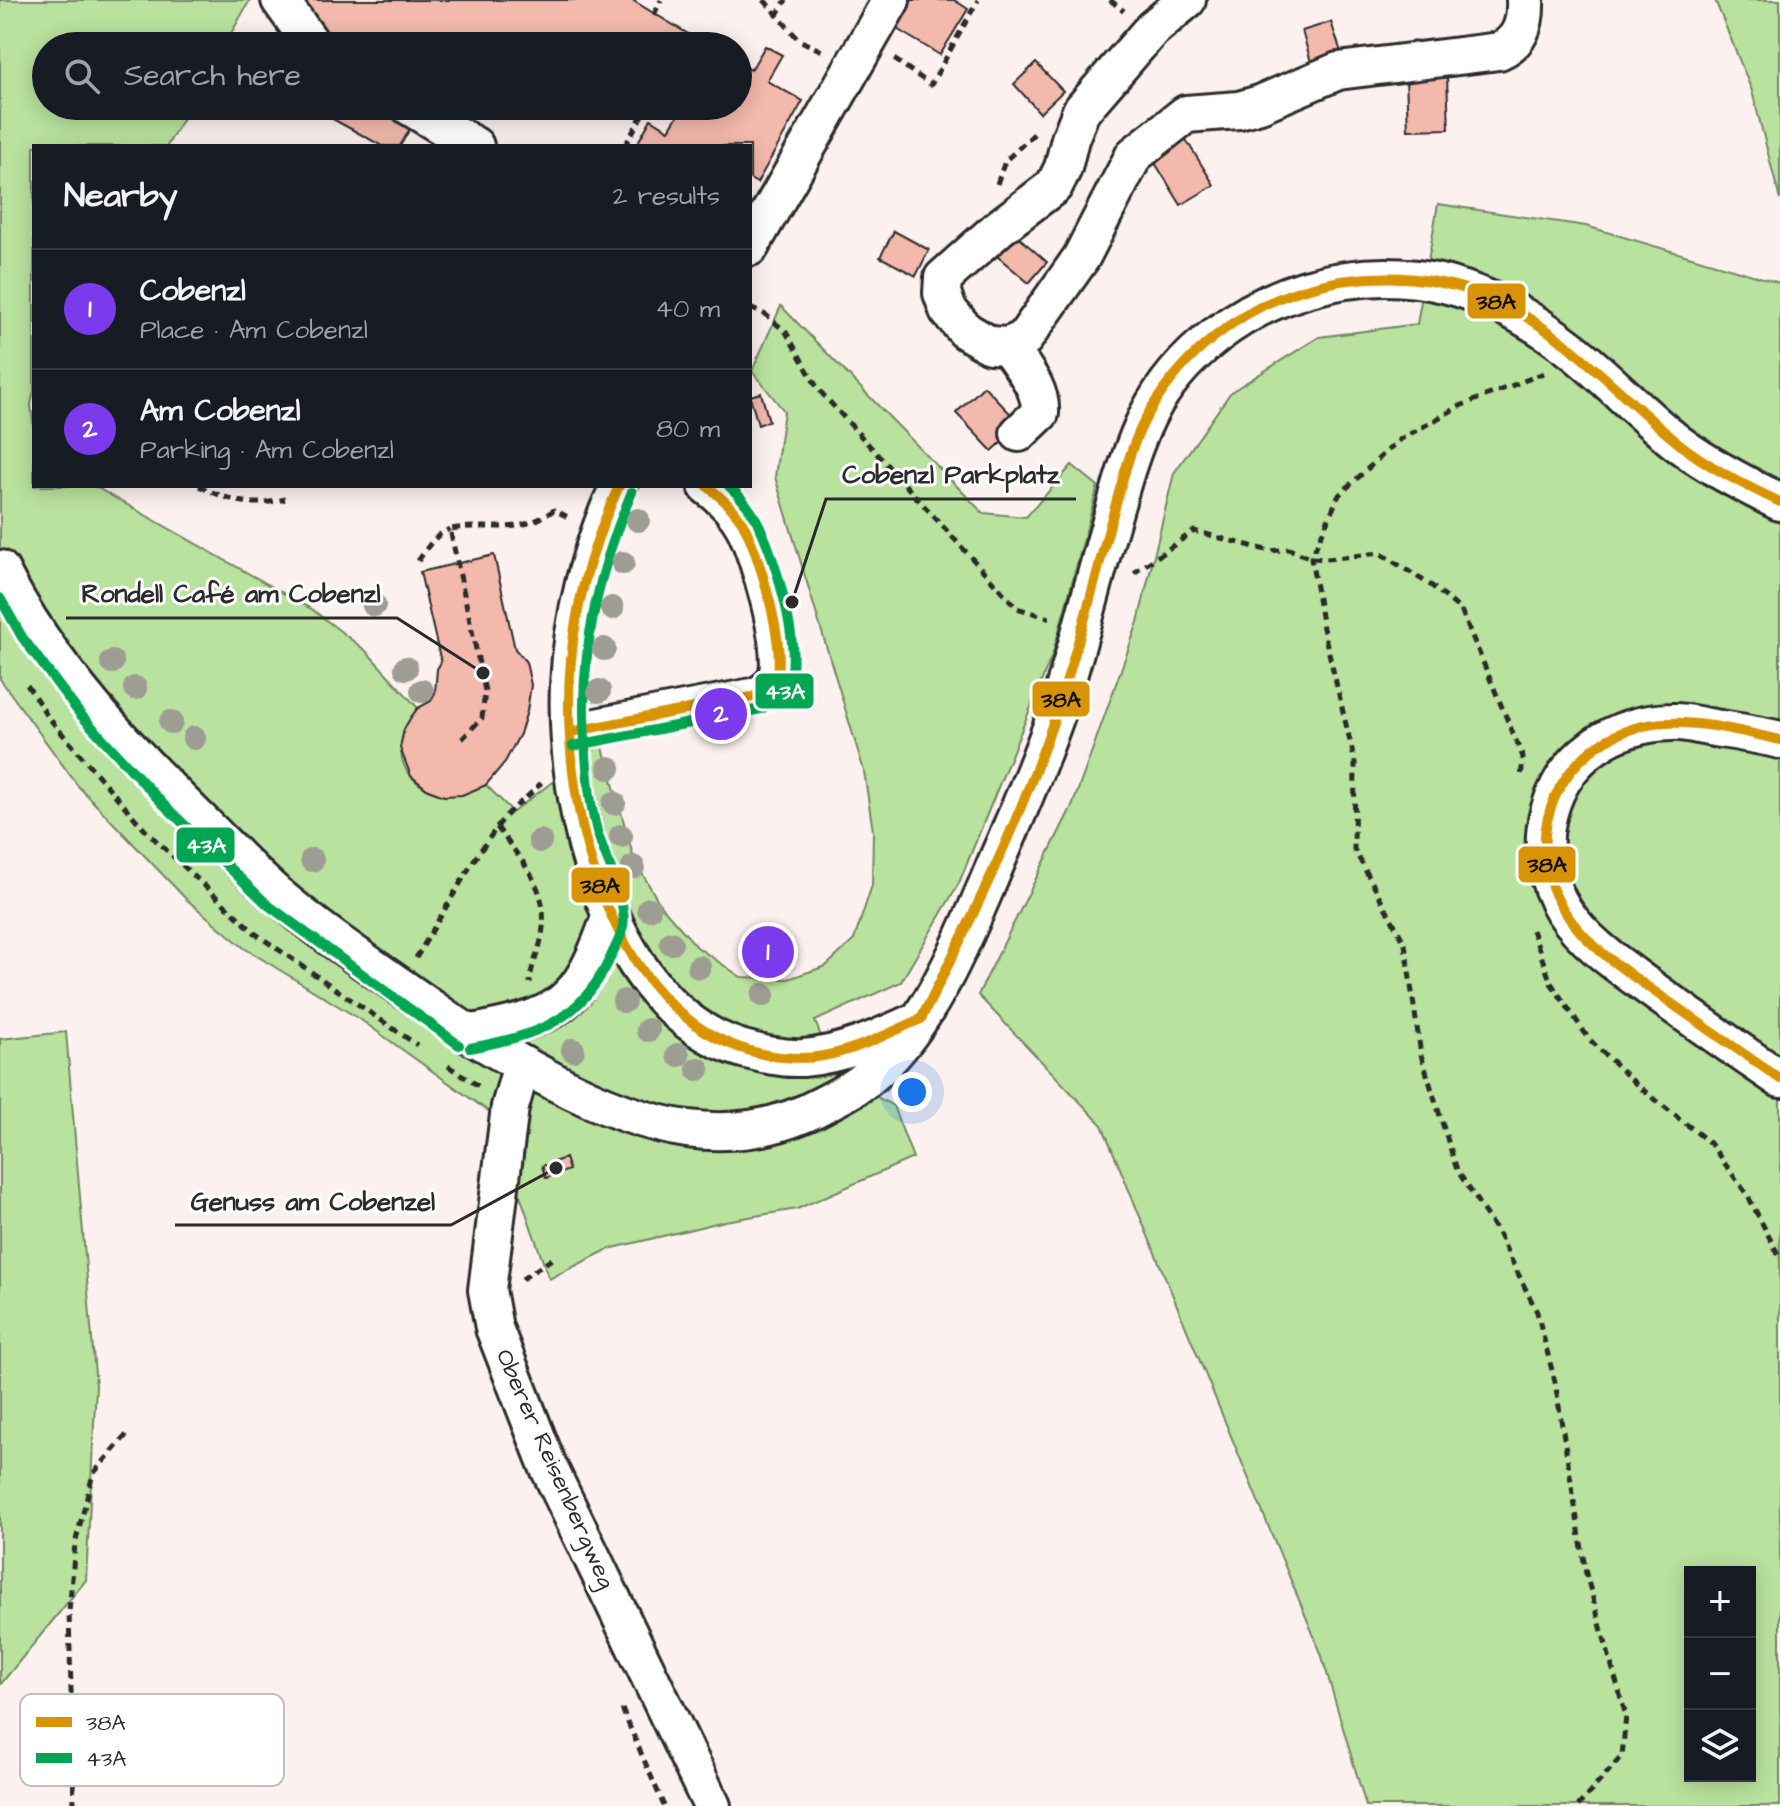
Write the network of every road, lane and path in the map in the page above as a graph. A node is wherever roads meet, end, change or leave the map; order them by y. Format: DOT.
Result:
graph roads {
  1 [pos="280,0"];
  2 [pos="661,0"];
  3 [pos="764,0"];
  4 [pos="786,0"];
  5 [pos="891,0"];
  6 [pos="978,0"];
  7 [pos="1187,0"];
  8 [pos="1525,0"];
  9 [pos="654,15"];
  10 [pos="775,16"];
  11 [pos="303,32"];
  12 [pos="860,52"];
  13 [pos="432,120"];
  14 [pos="639,120"];
  15 [pos="472,144"];
  16 [pos="626,144"];
  17 [pos="752,243"];
  18 [pos="752,309"];
  19 [pos="1008,346"];
  20 [pos="1574,352"];
  21 [pos="1019,433"];
  22 [pos="204,488"];
  23 [pos="618,488"];
  24 [pos="709,488"];
  25 [pos="285,499"];
  26 [pos="1780,502"];
  27 [pos="577,522"];
  28 [pos="450,529"];
  29 [pos="1311,558"];
  30 [pos="418,561"];
  31 [pos="1147,566"];
  32 [pos="0,569"];
  33 [pos="1035,614"];
  34 [pos="570,732"];
  35 [pos="462,739"];
  36 [pos="1780,740"];
  37 [pos="1523,757"];
  38 [pos="543,781"];
  39 [pos="497,827"];
  40 [pos="611,915"];
  41 [pos="1533,934"];
  42 [pos="397,984"];
  43 [pos="530,992"];
  44 [pos="921,1019"];
  45 [pos="467,1034"];
  46 [pos="522,1065"];
  47 [pos="1780,1079"];
  48 [pos="1780,1258"];
  49 [pos="129,1432"];
  50 [pos="71,1694"];
  51 [pos="622,1708"];
  52 [pos="73,1786"];
  53 [pos="74,1806"];
  54 [pos="664,1806"];
  55 [pos="712,1806"];
  56 [pos="1578,1806"];
  1 -- 11 [label="street"];
  2 -- 9 [label="path"];
  3 -- 10 [label="path"];
  4 -- 10 [label="path"];
  5 -- 12 [label="street"];
  6 -- 12 [label="path"];
  7 -- 19 [label="street"];
  8 -- 19 [label="street"];
  10 -- 12 [label="path"];
  12 -- 17 [label="street"];
  13 -- 15 [label="street"];
  14 -- 16 [label="path"];
  18 -- 33 [label="path"];
  19 -- 21 [label="street"];
  20 -- 26 [label="street"];
  20 -- 29 [label="path"];
  20 -- 44 [label="street"];
  22 -- 25 [label="path"];
  23 -- 34 [label="street"];
  24 -- 34 [label="street"];
  27 -- 28 [label="path"];
  28 -- 30 [label="path"];
  28 -- 35 [label="path"];
  29 -- 31 [label="path"];
  29 -- 37 [label="path"];
  29 -- 56 [label="path"];
  32 -- 42 [label="street"];
  34 -- 40 [label="street"];
  36 -- 47 [label="street"];
  38 -- 39 [label="path"];
  39 -- 42 [label="path"];
  39 -- 43 [label="path"];
  40 -- 44 [label="street"];
  40 -- 45 [label="street"];
  41 -- 48 [label="path"];
  42 -- 45 [label="street"];
  44 -- 46 [label="street"];
  45 -- 46 [label="street"];
  46 -- 55 [label="street, Oberer Reisenbergweg"];
  49 -- 50 [label="path"];
  51 -- 54 [label="path"];
  52 -- 53 [label="path"];
}
